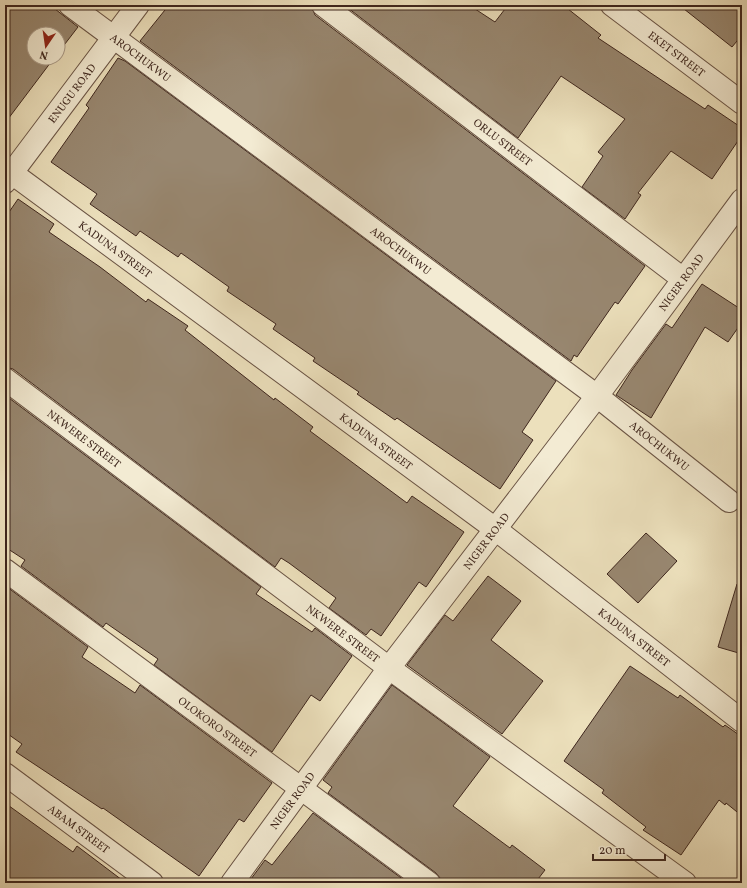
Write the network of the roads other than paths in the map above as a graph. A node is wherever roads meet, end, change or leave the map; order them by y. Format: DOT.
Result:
graph roads {
  1 [pos="70,5"];
  2 [pos="138,5"];
  3 [pos="323,5"];
  4 [pos="612,5"];
  5 [pos="113,36"];
  6 [pos="742,103"];
  7 [pos="7,174"];
  8 [pos="742,200"];
  9 [pos="683,279"];
  10 [pos="5,379"];
  11 [pos="597,396"];
  12 [pos="729,501"];
  13 [pos="494,528"];
  14 [pos="5,570"];
  15 [pos="389,668"];
  16 [pos="742,721"];
  17 [pos="5,774"];
  18 [pos="300,787"];
  19 [pos="152,883"];
  20 [pos="232,883"];
  21 [pos="429,883"];
  22 [pos="685,883"];
  1 -- 5 [label="street, AROCHUKWU"];
  2 -- 5 [label="street, ENUGU ROAD"];
  3 -- 9 [label="street, ORLU STREET"];
  4 -- 6 [label="street, EKET STREET"];
  5 -- 7 [label="street, ENUGU ROAD"];
  5 -- 11 [label="street, AROCHUKWU"];
  7 -- 13 [label="street, KADUNA STREET"];
  8 -- 9 [label="street, NIGER ROAD"];
  9 -- 11 [label="street, NIGER ROAD"];
  10 -- 15 [label="street, NKWERE STREET"];
  11 -- 12 [label="street, AROCHUKWU"];
  11 -- 13 [label="street, NIGER ROAD"];
  13 -- 15 [label="street, NIGER ROAD"];
  13 -- 16 [label="street, KADUNA STREET"];
  14 -- 18 [label="street, OLOKORO STREET"];
  15 -- 18 [label="street, NIGER ROAD"];
  15 -- 22 [label="street, NKWERE STREET"];
  17 -- 19 [label="street, ABAM STREET"];
  18 -- 20 [label="street, NIGER ROAD"];
  18 -- 21 [label="street, OLOKORO STREET"];
}
